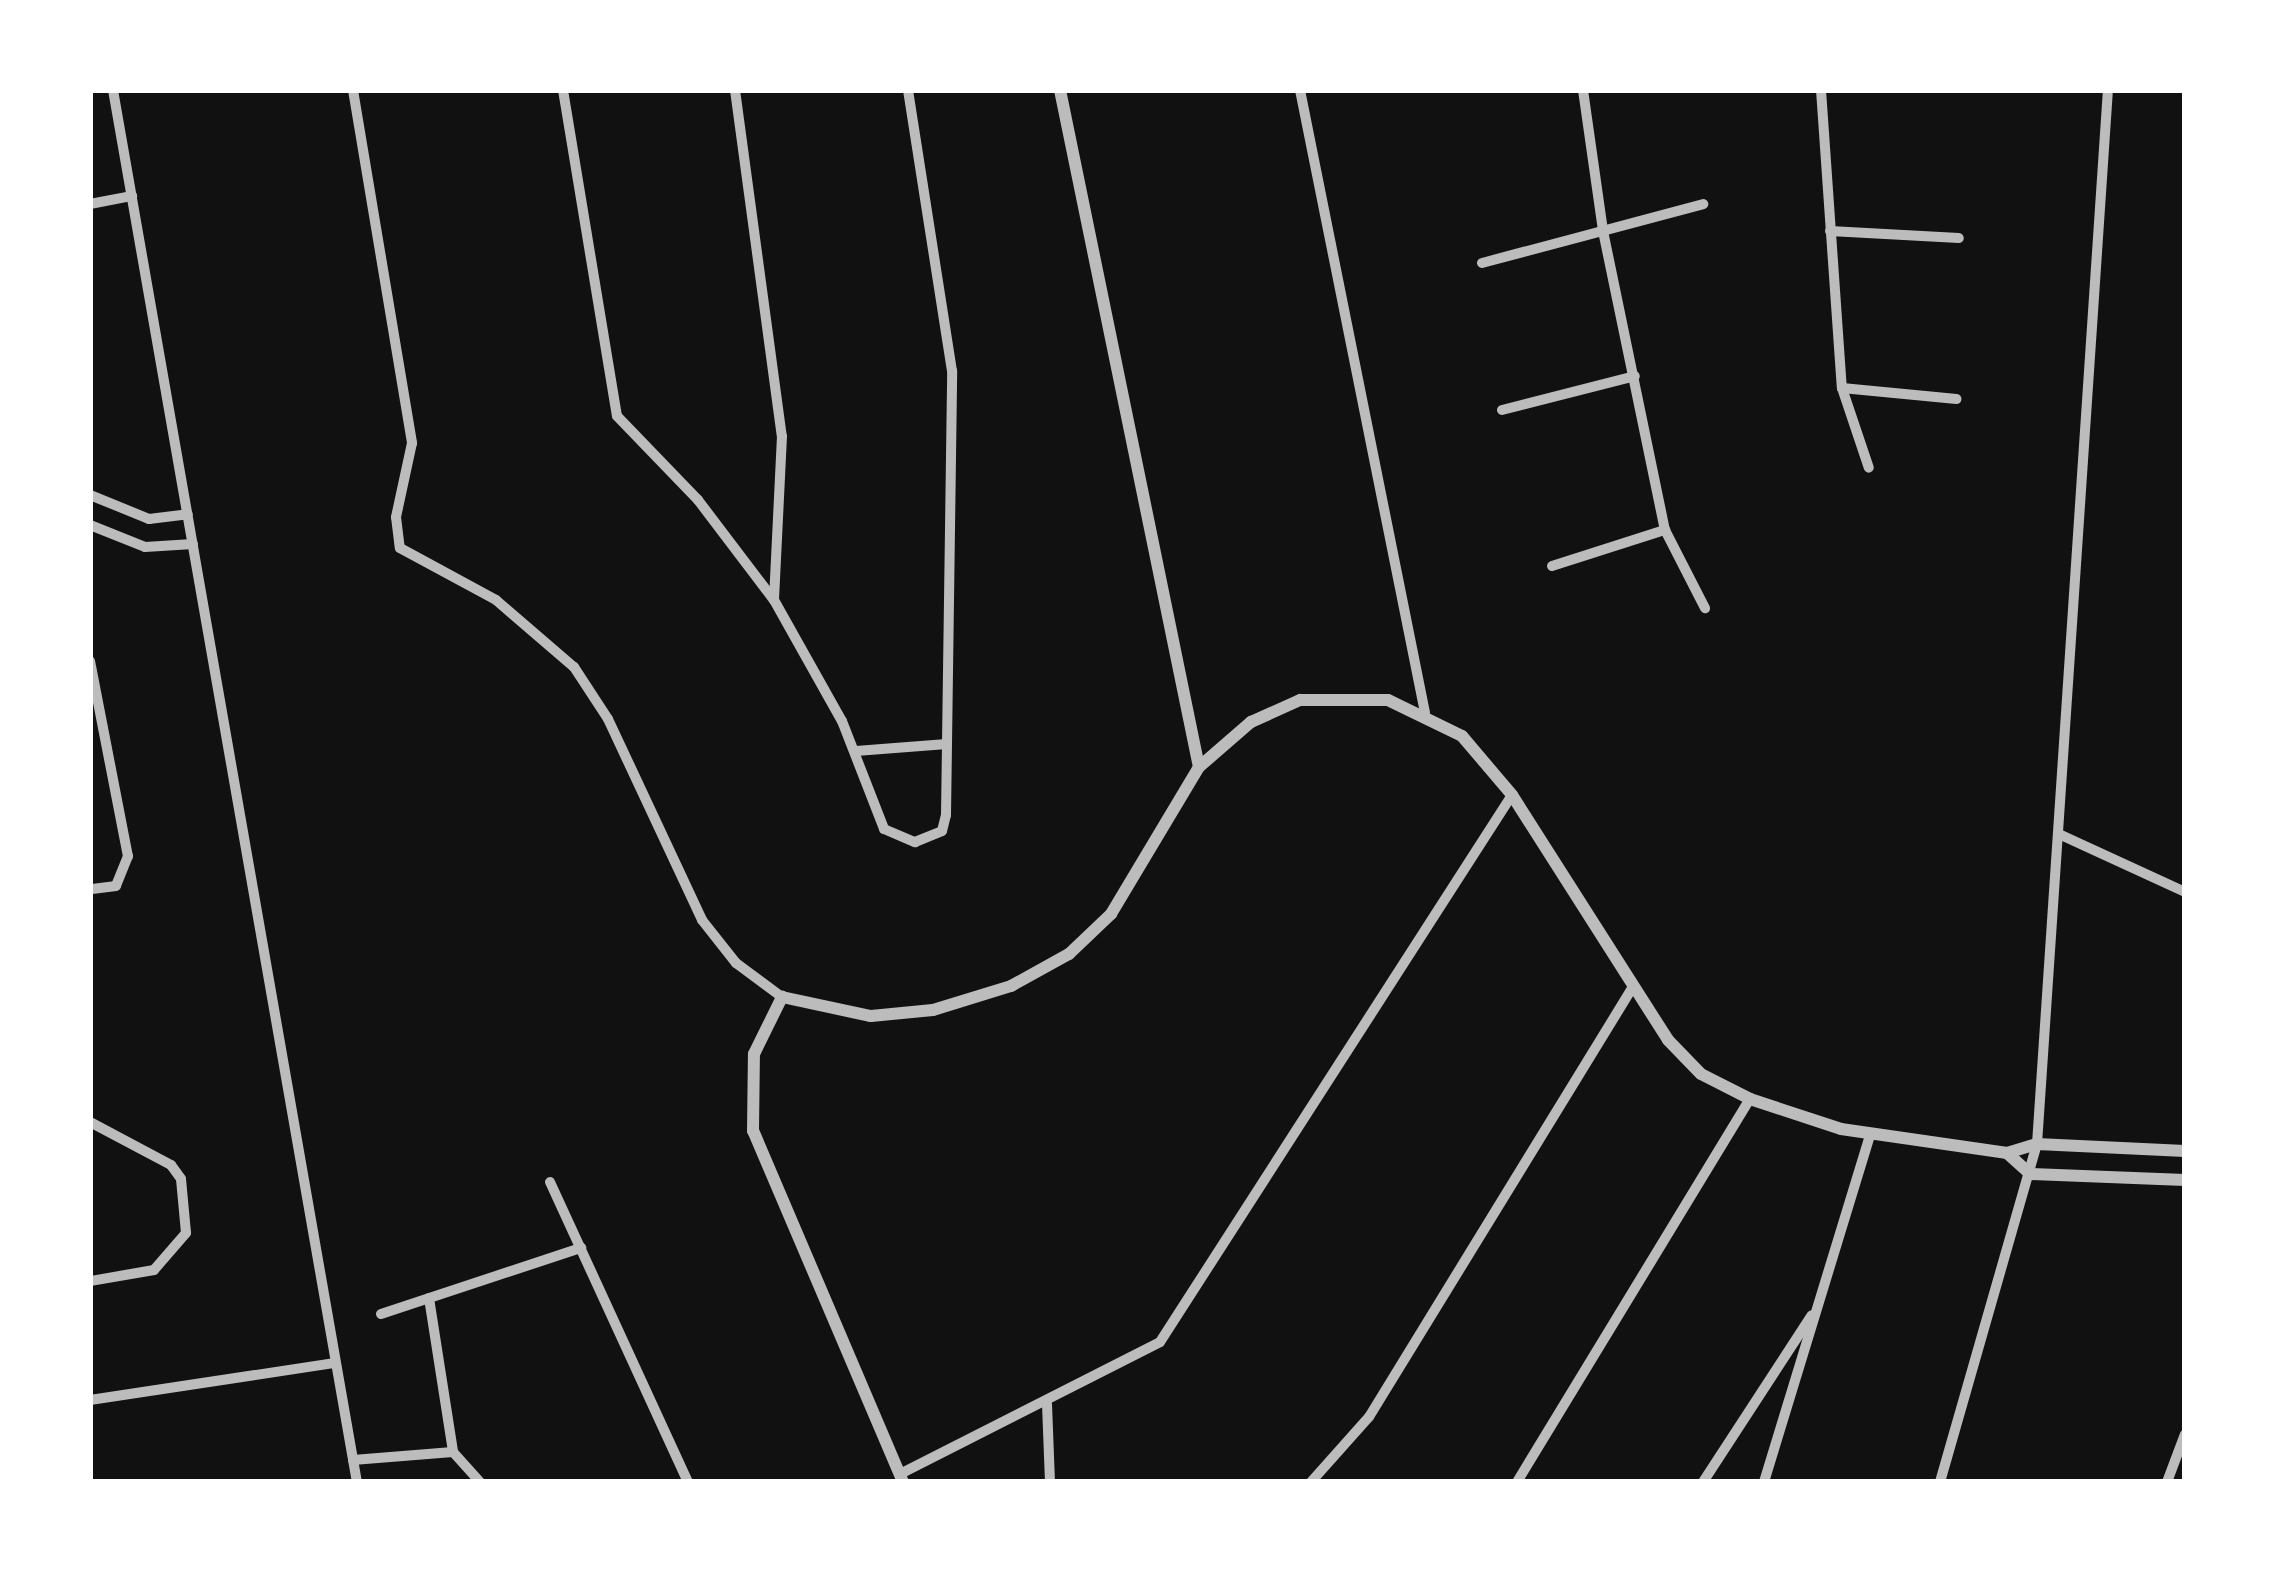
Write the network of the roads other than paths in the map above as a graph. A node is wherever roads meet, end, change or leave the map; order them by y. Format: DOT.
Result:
graph roads {
  1 [pos="113,90"];
  2 [pos="353,90"];
  3 [pos="563,90"];
  4 [pos="735,90"];
  5 [pos="908,90"];
  6 [pos="1060,90"];
  7 [pos="1300,90"];
  8 [pos="1583,90"];
  9 [pos="1821,90"];
  10 [pos="2108,90"];
  11 [pos="132,196"];
  12 [pos="90,204"];
  13 [pos="1703,204"];
  14 [pos="1603,231"];
  15 [pos="1830,231"];
  16 [pos="1959,238"];
  17 [pos="1481,263"];
  18 [pos="1635,376"];
  19 [pos="1842,388"];
  20 [pos="1956,399"];
  21 [pos="1502,410"];
  22 [pos="1869,468"];
  23 [pos="90,495"];
  24 [pos="188,514"];
  25 [pos="90,526"];
  26 [pos="1666,530"];
  27 [pos="193,544"];
  28 [pos="1552,566"];
  29 [pos="774,600"];
  30 [pos="1705,608"];
  31 [pos="90,661"];
  32 [pos="1425,712"];
  33 [pos="947,744"];
  34 [pos="856,751"];
  35 [pos="1199,767"];
  36 [pos="1512,795"];
  37 [pos="2061,835"];
  38 [pos="90,889"];
  39 [pos="2185,892"];
  40 [pos="1631,990"];
  41 [pos="782,997"];
  42 [pos="1750,1099"];
  43 [pos="90,1122"];
  44 [pos="1871,1133"];
  45 [pos="2037,1144"];
  46 [pos="2185,1151"];
  47 [pos="2007,1153"];
  48 [pos="2030,1174"];
  49 [pos="2185,1180"];
  50 [pos="550,1182"];
  51 [pos="581,1248"];
  52 [pos="90,1281"];
  53 [pos="429,1298"];
  54 [pos="1818,1308"];
  55 [pos="381,1314"];
  56 [pos="334,1363"];
  57 [pos="90,1400"];
  58 [pos="1047,1404"];
  59 [pos="2185,1434"];
  60 [pos="453,1452"];
  61 [pos="352,1460"];
  62 [pos="903,1477"];
  63 [pos="357,1482"];
  64 [pos="480,1482"];
  65 [pos="688,1482"];
  66 [pos="1050,1482"];
  67 [pos="1311,1482"];
  68 [pos="1517,1482"];
  69 [pos="1702,1482"];
  70 [pos="1765,1482"];
  71 [pos="1940,1482"];
  72 [pos="2167,1482"];
  1 -- 11 [label="street"];
  2 -- 41 [label="street"];
  3 -- 29 [label="street"];
  4 -- 29 [label="street"];
  5 -- 33 [label="street"];
  6 -- 35 [label="street"];
  7 -- 32 [label="street"];
  8 -- 14 [label="street"];
  9 -- 15 [label="street"];
  10 -- 37 [label="street"];
  11 -- 12 [label="street"];
  11 -- 24 [label="street"];
  13 -- 14 [label="street"];
  14 -- 17 [label="street"];
  14 -- 18 [label="street"];
  15 -- 16 [label="street"];
  15 -- 19 [label="street"];
  18 -- 21 [label="street"];
  18 -- 26 [label="street"];
  19 -- 20 [label="street"];
  19 -- 22 [label="street"];
  23 -- 24 [label="street"];
  24 -- 27 [label="street"];
  25 -- 27 [label="street"];
  26 -- 28 [label="street"];
  26 -- 30 [label="street"];
  27 -- 56 [label="street"];
  29 -- 34 [label="street"];
  31 -- 38 [label="street"];
  32 -- 35 [label="street"];
  32 -- 36 [label="street"];
  33 -- 34 [label="street"];
  33 -- 34 [label="street"];
  35 -- 41 [label="street"];
  36 -- 40 [label="street"];
  36 -- 58 [label="street"];
  37 -- 39 [label="street"];
  37 -- 45 [label="street"];
  40 -- 42 [label="street"];
  40 -- 67 [label="street"];
  41 -- 62 [label="street"];
  42 -- 44 [label="street"];
  42 -- 68 [label="street"];
  43 -- 52 [label="street"];
  44 -- 47 [label="street"];
  44 -- 54 [label="street"];
  45 -- 46 [label="street"];
  45 -- 47 [label="street"];
  45 -- 48 [label="street"];
  47 -- 48 [label="street"];
  48 -- 49 [label="street"];
  48 -- 71 [label="street"];
  50 -- 51 [label="street"];
  51 -- 53 [label="street"];
  51 -- 65 [label="street"];
  53 -- 55 [label="street"];
  53 -- 60 [label="street"];
  54 -- 69 [label="street"];
  54 -- 70 [label="street"];
  56 -- 57 [label="street"];
  56 -- 61 [label="street"];
  58 -- 62 [label="street"];
  58 -- 66 [label="street"];
  59 -- 72 [label="street"];
  60 -- 61 [label="street"];
  60 -- 64 [label="street"];
  61 -- 63 [label="street"];
}
